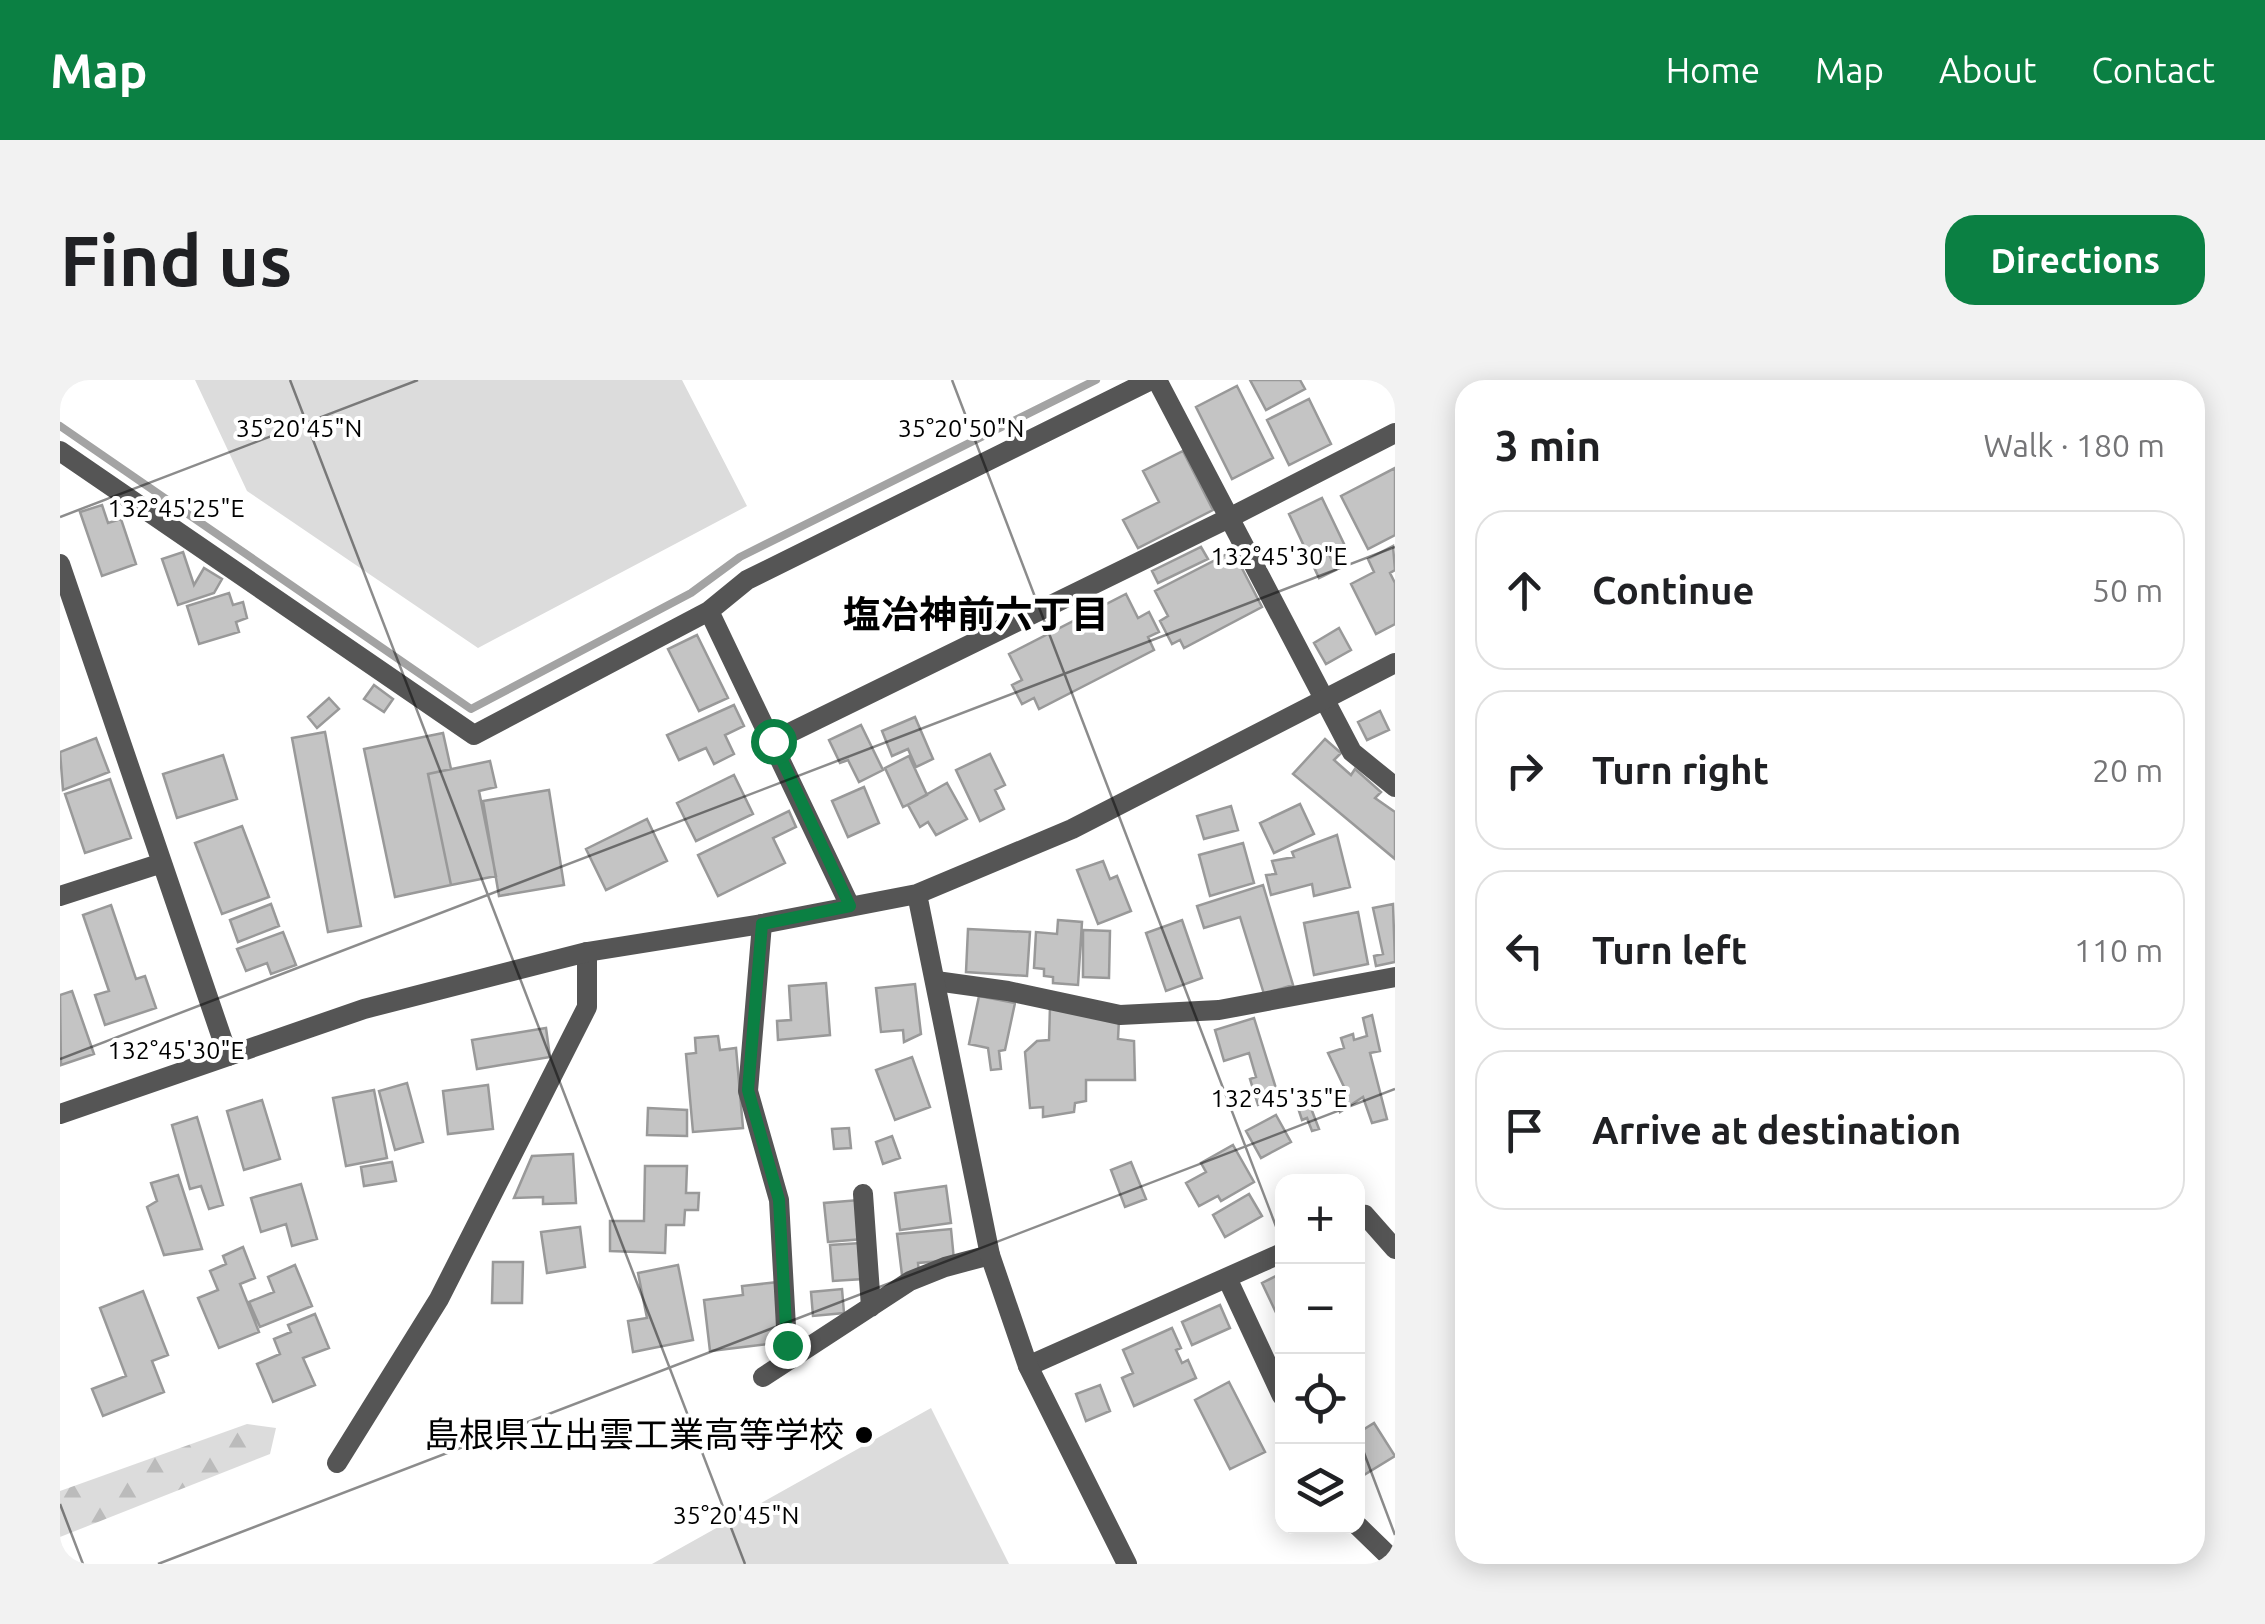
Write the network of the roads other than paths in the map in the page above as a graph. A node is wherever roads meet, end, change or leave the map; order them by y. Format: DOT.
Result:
graph roads {
  1 [pos="1154,380"];
  2 [pos="1395,434"];
  3 [pos="60,451"];
  4 [pos="1229,518"];
  5 [pos="60,564"];
  6 [pos="709,611"];
  7 [pos="1395,663"];
  8 [pos="1324,699"];
  9 [pos="773,741"];
  10 [pos="1395,787"];
  11 [pos="162,863"];
  12 [pos="918,894"];
  13 [pos="60,896"];
  14 [pos="850,906"];
  15 [pos="762,924"];
  16 [pos="587,952"];
  17 [pos="1395,977"];
  18 [pos="936,980"];
  19 [pos="228,1056"];
  20 [pos="60,1114"];
  21 [pos="863,1194"];
  22 [pos="1365,1215"];
  23 [pos="1395,1249"];
  24 [pos="990,1255"];
  25 [pos="1275,1256"];
  26 [pos="1227,1278"];
  27 [pos="871,1307"];
  28 [pos="794,1356"];
  29 [pos="1028,1366"];
  30 [pos="764,1376"];
  31 [pos="1275,1381"];
  32 [pos="337,1463"];
  33 [pos="1365,1533"];
  34 [pos="1395,1562"];
  35 [pos="1127,1564"];
  1 -- 4 [label="street"];
  1 -- 6 [label="street"];
  2 -- 4 [label="street"];
  3 -- 6 [label="street"];
  4 -- 8 [label="street"];
  4 -- 9 [label="street"];
  5 -- 11 [label="street"];
  6 -- 9 [label="street"];
  7 -- 8 [label="street"];
  8 -- 10 [label="street"];
  8 -- 12 [label="street"];
  9 -- 14 [label="street"];
  11 -- 13 [label="street"];
  11 -- 19 [label="street"];
  12 -- 14 [label="street"];
  12 -- 18 [label="street"];
  14 -- 15 [label="street"];
  15 -- 16 [label="street"];
  15 -- 28 [label="street"];
  16 -- 19 [label="street"];
  16 -- 32 [label="street"];
  17 -- 18 [label="street"];
  18 -- 24 [label="street"];
  19 -- 20 [label="street"];
  21 -- 27 [label="street"];
  22 -- 23 [label="street"];
  24 -- 27 [label="street"];
  24 -- 29 [label="street"];
  25 -- 26 [label="street"];
  26 -- 29 [label="street"];
  26 -- 31 [label="street"];
  27 -- 28 [label="street"];
  28 -- 30 [label="street"];
  29 -- 35 [label="street"];
  33 -- 34 [label="street"];
}
